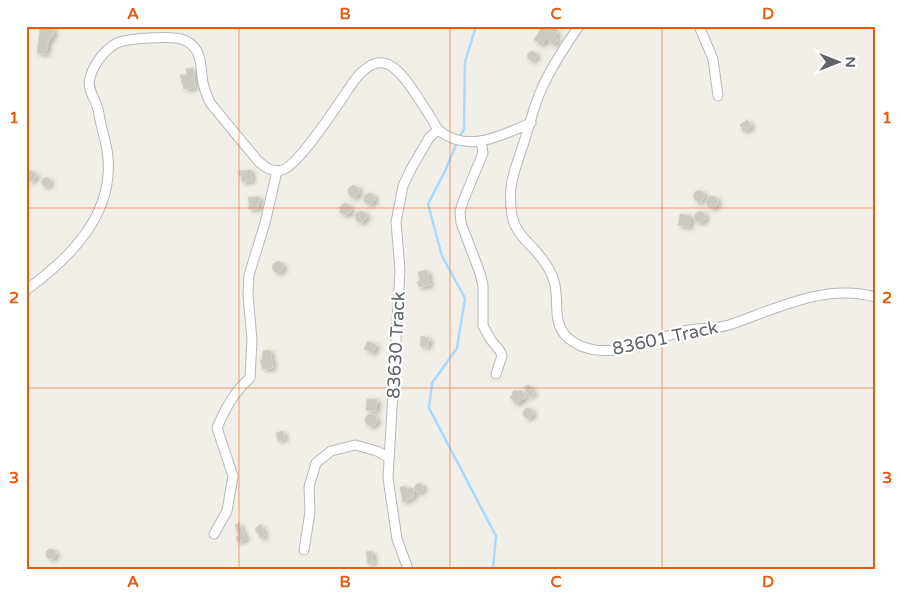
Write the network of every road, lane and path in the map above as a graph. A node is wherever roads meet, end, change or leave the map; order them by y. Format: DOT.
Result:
graph roads {
  1 [pos="579,26"];
  2 [pos="700,26"];
  3 [pos="718,96"];
  4 [pos="531,123"];
  5 [pos="438,130"];
  6 [pos="481,141"];
  7 [pos="277,171"];
  8 [pos="26,290"];
  9 [pos="875,297"];
  10 [pos="496,374"];
  11 [pos="389,458"];
  12 [pos="214,534"];
  13 [pos="304,550"];
  14 [pos="408,569"];
  1 -- 4 [label="street, 83601 Track"];
  2 -- 3 [label="street"];
  4 -- 6 [label="street"];
  4 -- 9 [label="street, 83601 Track"];
  5 -- 6 [label="street"];
  5 -- 7 [label="street"];
  5 -- 11 [label="street, 83630 Track"];
  6 -- 10 [label="street"];
  7 -- 8 [label="street"];
  7 -- 12 [label="street"];
  11 -- 13 [label="street"];
  11 -- 14 [label="street, 83630 Track"];
}
